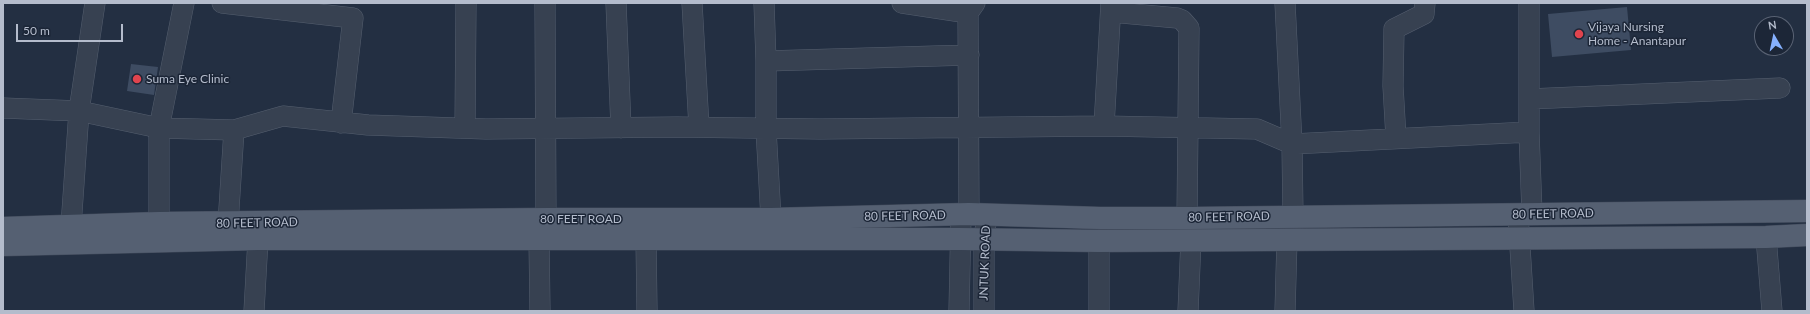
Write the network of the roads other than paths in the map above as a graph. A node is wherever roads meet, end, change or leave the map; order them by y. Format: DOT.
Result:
graph roads {
  1 [pos="95,3"];
  2 [pos="184,3"];
  3 [pos="222,3"];
  4 [pos="466,3"];
  5 [pos="545,3"];
  6 [pos="616,3"];
  7 [pos="692,3"];
  8 [pos="764,3"];
  9 [pos="902,3"];
  10 [pos="1285,3"];
  11 [pos="1425,3"];
  12 [pos="1529,3"];
  13 [pos="1111,7"];
  14 [pos="972,8"];
  15 [pos="354,10"];
  16 [pos="969,55"];
  17 [pos="766,61"];
  18 [pos="1780,88"];
  19 [pos="1528,99"];
  20 [pos="3,108"];
  21 [pos="78,111"];
  22 [pos="341,123"];
  23 [pos="1104,126"];
  24 [pos="699,127"];
  25 [pos="969,127"];
  26 [pos="159,128"];
  27 [pos="465,128"];
  28 [pos="545,128"];
  29 [pos="621,128"];
  30 [pos="1187,128"];
  31 [pos="766,129"];
  32 [pos="234,130"];
  33 [pos="1529,132"];
  34 [pos="1396,138"];
  35 [pos="1292,144"];
  36 [pos="1807,211"];
  37 [pos="1525,214"];
  38 [pos="972,215"];
  39 [pos="1293,216"];
  40 [pos="1187,218"];
  41 [pos="771,219"];
  42 [pos="159,224"];
  43 [pos="228,224"];
  44 [pos="71,226"];
  45 [pos="3,228"];
  46 [pos="543,229"];
  47 [pos="1807,235"];
  48 [pos="1766,237"];
  49 [pos="258,239"];
  50 [pos="646,239"];
  51 [pos="960,239"];
  52 [pos="984,239"];
  53 [pos="1520,239"];
  54 [pos="1191,240"];
  55 [pos="1287,240"];
  56 [pos="1100,241"];
  57 [pos="3,246"];
  58 [pos="254,311"];
  59 [pos="540,311"];
  60 [pos="647,311"];
  61 [pos="959,311"];
  62 [pos="984,311"];
  63 [pos="1099,311"];
  64 [pos="1188,311"];
  65 [pos="1285,311"];
  66 [pos="1524,311"];
  67 [pos="1772,311"];
  1 -- 21 [label="street"];
  2 -- 26 [label="street"];
  3 -- 15 [label="street"];
  4 -- 27 [label="street"];
  5 -- 28 [label="street"];
  6 -- 29 [label="street"];
  7 -- 24 [label="street"];
  8 -- 17 [label="street"];
  9 -- 14 [label="street"];
  10 -- 35 [label="street"];
  11 -- 34 [label="street"];
  12 -- 19 [label="street"];
  13 -- 23 [label="street"];
  13 -- 30 [label="street"];
  14 -- 16 [label="street"];
  15 -- 22 [label="street"];
  16 -- 17 [label="street"];
  16 -- 25 [label="street"];
  17 -- 31 [label="street"];
  18 -- 19 [label="street"];
  19 -- 33 [label="street"];
  20 -- 21 [label="street"];
  21 -- 26 [label="street"];
  21 -- 44 [label="street"];
  22 -- 27 [label="street"];
  22 -- 32 [label="street"];
  23 -- 25 [label="street"];
  23 -- 30 [label="street"];
  24 -- 29 [label="street"];
  24 -- 31 [label="street"];
  25 -- 31 [label="street"];
  25 -- 38 [label="street"];
  26 -- 32 [label="street"];
  26 -- 42 [label="street"];
  27 -- 28 [label="street"];
  28 -- 29 [label="street"];
  28 -- 46 [label="street"];
  30 -- 35 [label="street"];
  30 -- 40 [label="street"];
  31 -- 41 [label="street"];
  32 -- 43 [label="street"];
  33 -- 34 [label="street"];
  33 -- 37 [label="street"];
  34 -- 35 [label="street"];
  35 -- 39 [label="street"];
  36 -- 37 [label="main road, 80 FEET ROAD"];
  37 -- 39 [label="main road, 80 FEET ROAD"];
  37 -- 53 [label="street"];
  38 -- 40 [label="main road, 80 FEET ROAD"];
  38 -- 41 [label="main road, 80 FEET ROAD"];
  38 -- 51 [label="street, JNTUK ROAD"];
  38 -- 52 [label="street, JNTUK ROAD"];
  39 -- 40 [label="main road, 80 FEET ROAD"];
  41 -- 46 [label="main road, 80 FEET ROAD"];
  42 -- 43 [label="main road, 80 FEET ROAD"];
  42 -- 44 [label="main road, 80 FEET ROAD"];
  43 -- 46 [label="main road, 80 FEET ROAD"];
  44 -- 45 [label="main road, 80 FEET ROAD"];
  46 -- 49 [label="main road, 80 FEET ROAD"];
  46 -- 50 [label="main road, 80 FEET ROAD"];
  46 -- 59 [label="street"];
  47 -- 48 [label="main road, 80 FEET ROAD"];
  48 -- 53 [label="main road, 80 FEET ROAD"];
  48 -- 67 [label="street"];
  49 -- 57 [label="main road, 80 FEET ROAD"];
  49 -- 58 [label="street"];
  50 -- 51 [label="main road, 80 FEET ROAD"];
  50 -- 60 [label="street"];
  51 -- 52 [label="main road, 80 FEET ROAD"];
  51 -- 61 [label="street, JNTUK ROAD"];
  52 -- 56 [label="main road, 80 FEET ROAD"];
  52 -- 62 [label="street, JNTUK ROAD"];
  53 -- 55 [label="main road, 80 FEET ROAD"];
  53 -- 66 [label="street"];
  54 -- 55 [label="main road, 80 FEET ROAD"];
  54 -- 56 [label="main road, 80 FEET ROAD"];
  54 -- 64 [label="street"];
  55 -- 65 [label="street"];
  56 -- 63 [label="street"];
}
